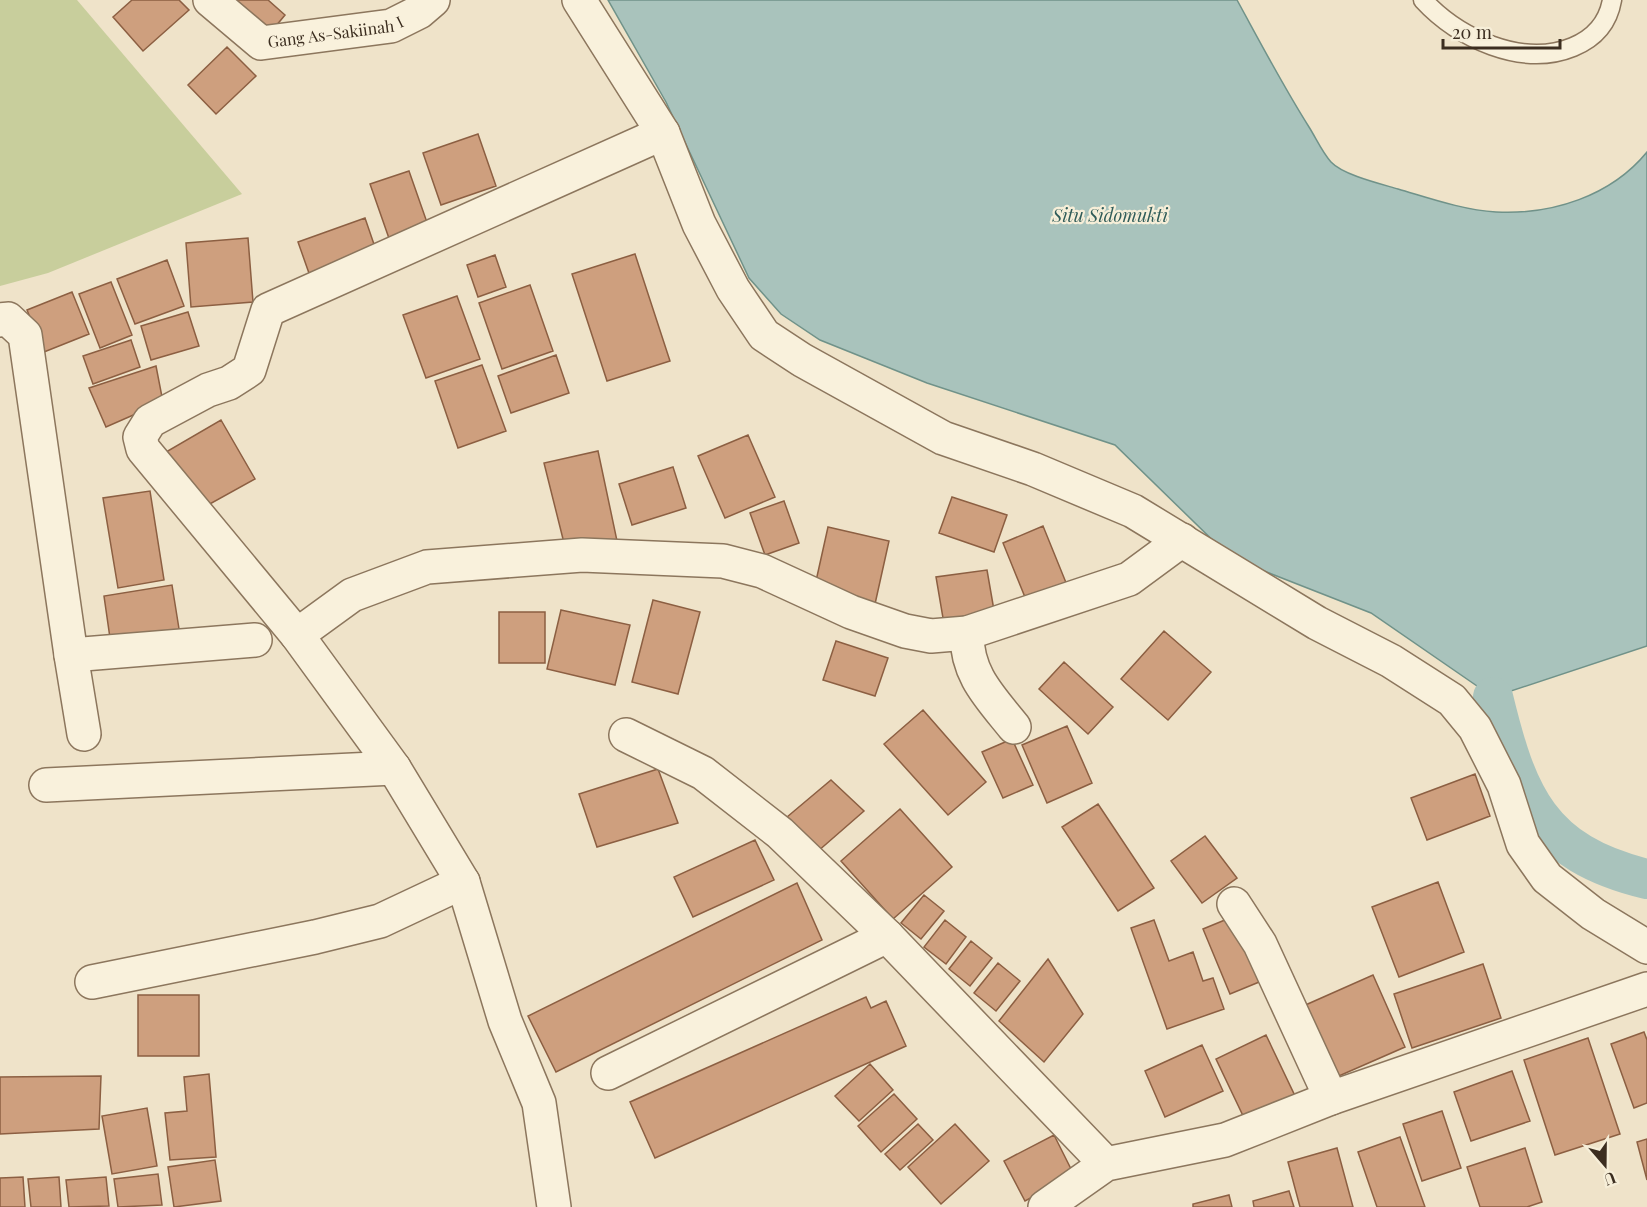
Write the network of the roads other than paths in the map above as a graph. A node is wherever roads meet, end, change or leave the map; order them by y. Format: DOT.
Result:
graph roads {
  1 [pos="210,0"];
  2 [pos="434,0"];
  3 [pos="579,0"];
  4 [pos="1423,0"];
  5 [pos="1612,0"];
  6 [pos="663,133"];
  7 [pos="0,320"];
  8 [pos="1182,540"];
  9 [pos="967,633"];
  10 [pos="297,635"];
  11 [pos="255,640"];
  12 [pos="71,655"];
  13 [pos="1014,727"];
  14 [pos="84,734"];
  15 [pos="626,735"];
  16 [pos="394,768"];
  17 [pos="46,785"];
  18 [pos="464,882"];
  19 [pos="1234,904"];
  20 [pos="887,936"];
  21 [pos="1647,947"];
  22 [pos="92,982"];
  23 [pos="1647,989"];
  24 [pos="608,1073"];
  25 [pos="1331,1098"];
  26 [pos="1106,1164"];
  27 [pos="554,1207"];
  28 [pos="1045,1207"];
  1 -- 2 [label="street, Gang As-Sakiinah I"];
  3 -- 6 [label="street"];
  4 -- 5 [label="lane"];
  6 -- 8 [label="street"];
  6 -- 10 [label="street"];
  7 -- 12 [label="street"];
  8 -- 9 [label="street"];
  8 -- 21 [label="street"];
  9 -- 10 [label="street"];
  9 -- 13 [label="street"];
  10 -- 16 [label="street"];
  11 -- 12 [label="street"];
  12 -- 14 [label="street"];
  15 -- 20 [label="street"];
  16 -- 17 [label="street"];
  16 -- 18 [label="street"];
  18 -- 22 [label="street"];
  18 -- 27 [label="street"];
  19 -- 25 [label="street"];
  20 -- 24 [label="street"];
  20 -- 26 [label="street"];
  23 -- 25 [label="street"];
  25 -- 26 [label="street"];
  26 -- 28 [label="street"];
}
